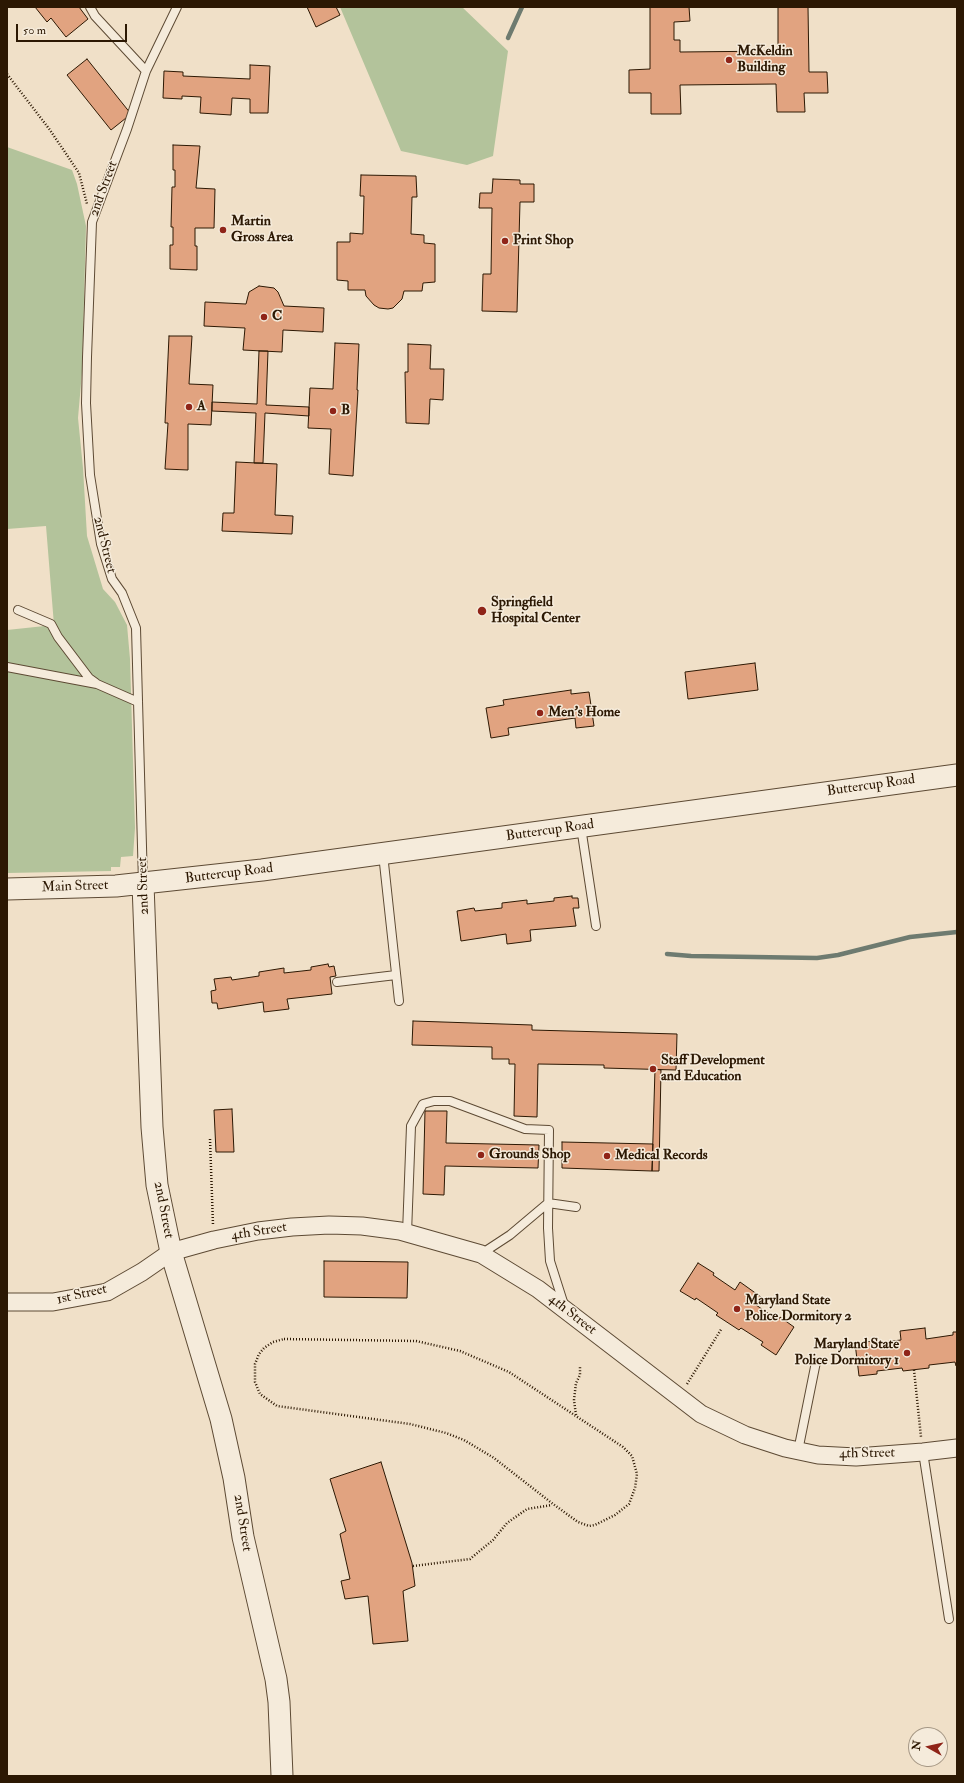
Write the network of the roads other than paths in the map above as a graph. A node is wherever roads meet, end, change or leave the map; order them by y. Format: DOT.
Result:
graph roads {
  1 [pos="90,7"];
  2 [pos="177,7"];
  3 [pos="146,71"];
  4 [pos="18,610"];
  5 [pos="7,667"];
  6 [pos="97,684"];
  7 [pos="138,702"];
  8 [pos="957,774"];
  9 [pos="581,827"];
  10 [pos="383,854"];
  11 [pos="143,884"];
  12 [pos="7,889"];
  13 [pos="596,926"];
  14 [pos="396,975"];
  15 [pos="337,982"];
  16 [pos="399,1000"];
  17 [pos="548,1203"];
  18 [pos="576,1207"];
  19 [pos="407,1233"];
  20 [pos="171,1252"];
  21 [pos="480,1254"];
  22 [pos="7,1302"];
  23 [pos="566,1310"];
  24 [pos="816,1362"];
  25 [pos="957,1448"];
  26 [pos="798,1451"];
  27 [pos="923,1452"];
  28 [pos="949,1619"];
  29 [pos="282,1776"];
  1 -- 3 [label="lane"];
  2 -- 3 [label="lane, 2nd Street"];
  3 -- 7 [label="lane, 2nd Street"];
  4 -- 6 [label="lane"];
  5 -- 6 [label="lane"];
  6 -- 7 [label="lane"];
  7 -- 11 [label="lane, 2nd Street"];
  8 -- 9 [label="street, Buttercup Road"];
  9 -- 10 [label="street, Buttercup Road"];
  9 -- 13 [label="lane"];
  10 -- 11 [label="street, Buttercup Road"];
  10 -- 14 [label="lane"];
  11 -- 12 [label="street, Main Street"];
  11 -- 20 [label="street, 2nd Street"];
  14 -- 15 [label="lane"];
  14 -- 16 [label="lane"];
  17 -- 18 [label="lane"];
  17 -- 19 [label="lane"];
  17 -- 21 [label="lane"];
  17 -- 23 [label="lane"];
  19 -- 20 [label="street, 4th Street"];
  19 -- 21 [label="street, 4th Street"];
  20 -- 22 [label="street, 1st Street"];
  20 -- 29 [label="street, 2nd Street"];
  21 -- 23 [label="street, 4th Street"];
  23 -- 26 [label="street, 4th Street"];
  24 -- 26 [label="lane"];
  25 -- 27 [label="street, 4th Street"];
  26 -- 27 [label="street, 4th Street"];
  27 -- 28 [label="lane"];
}
